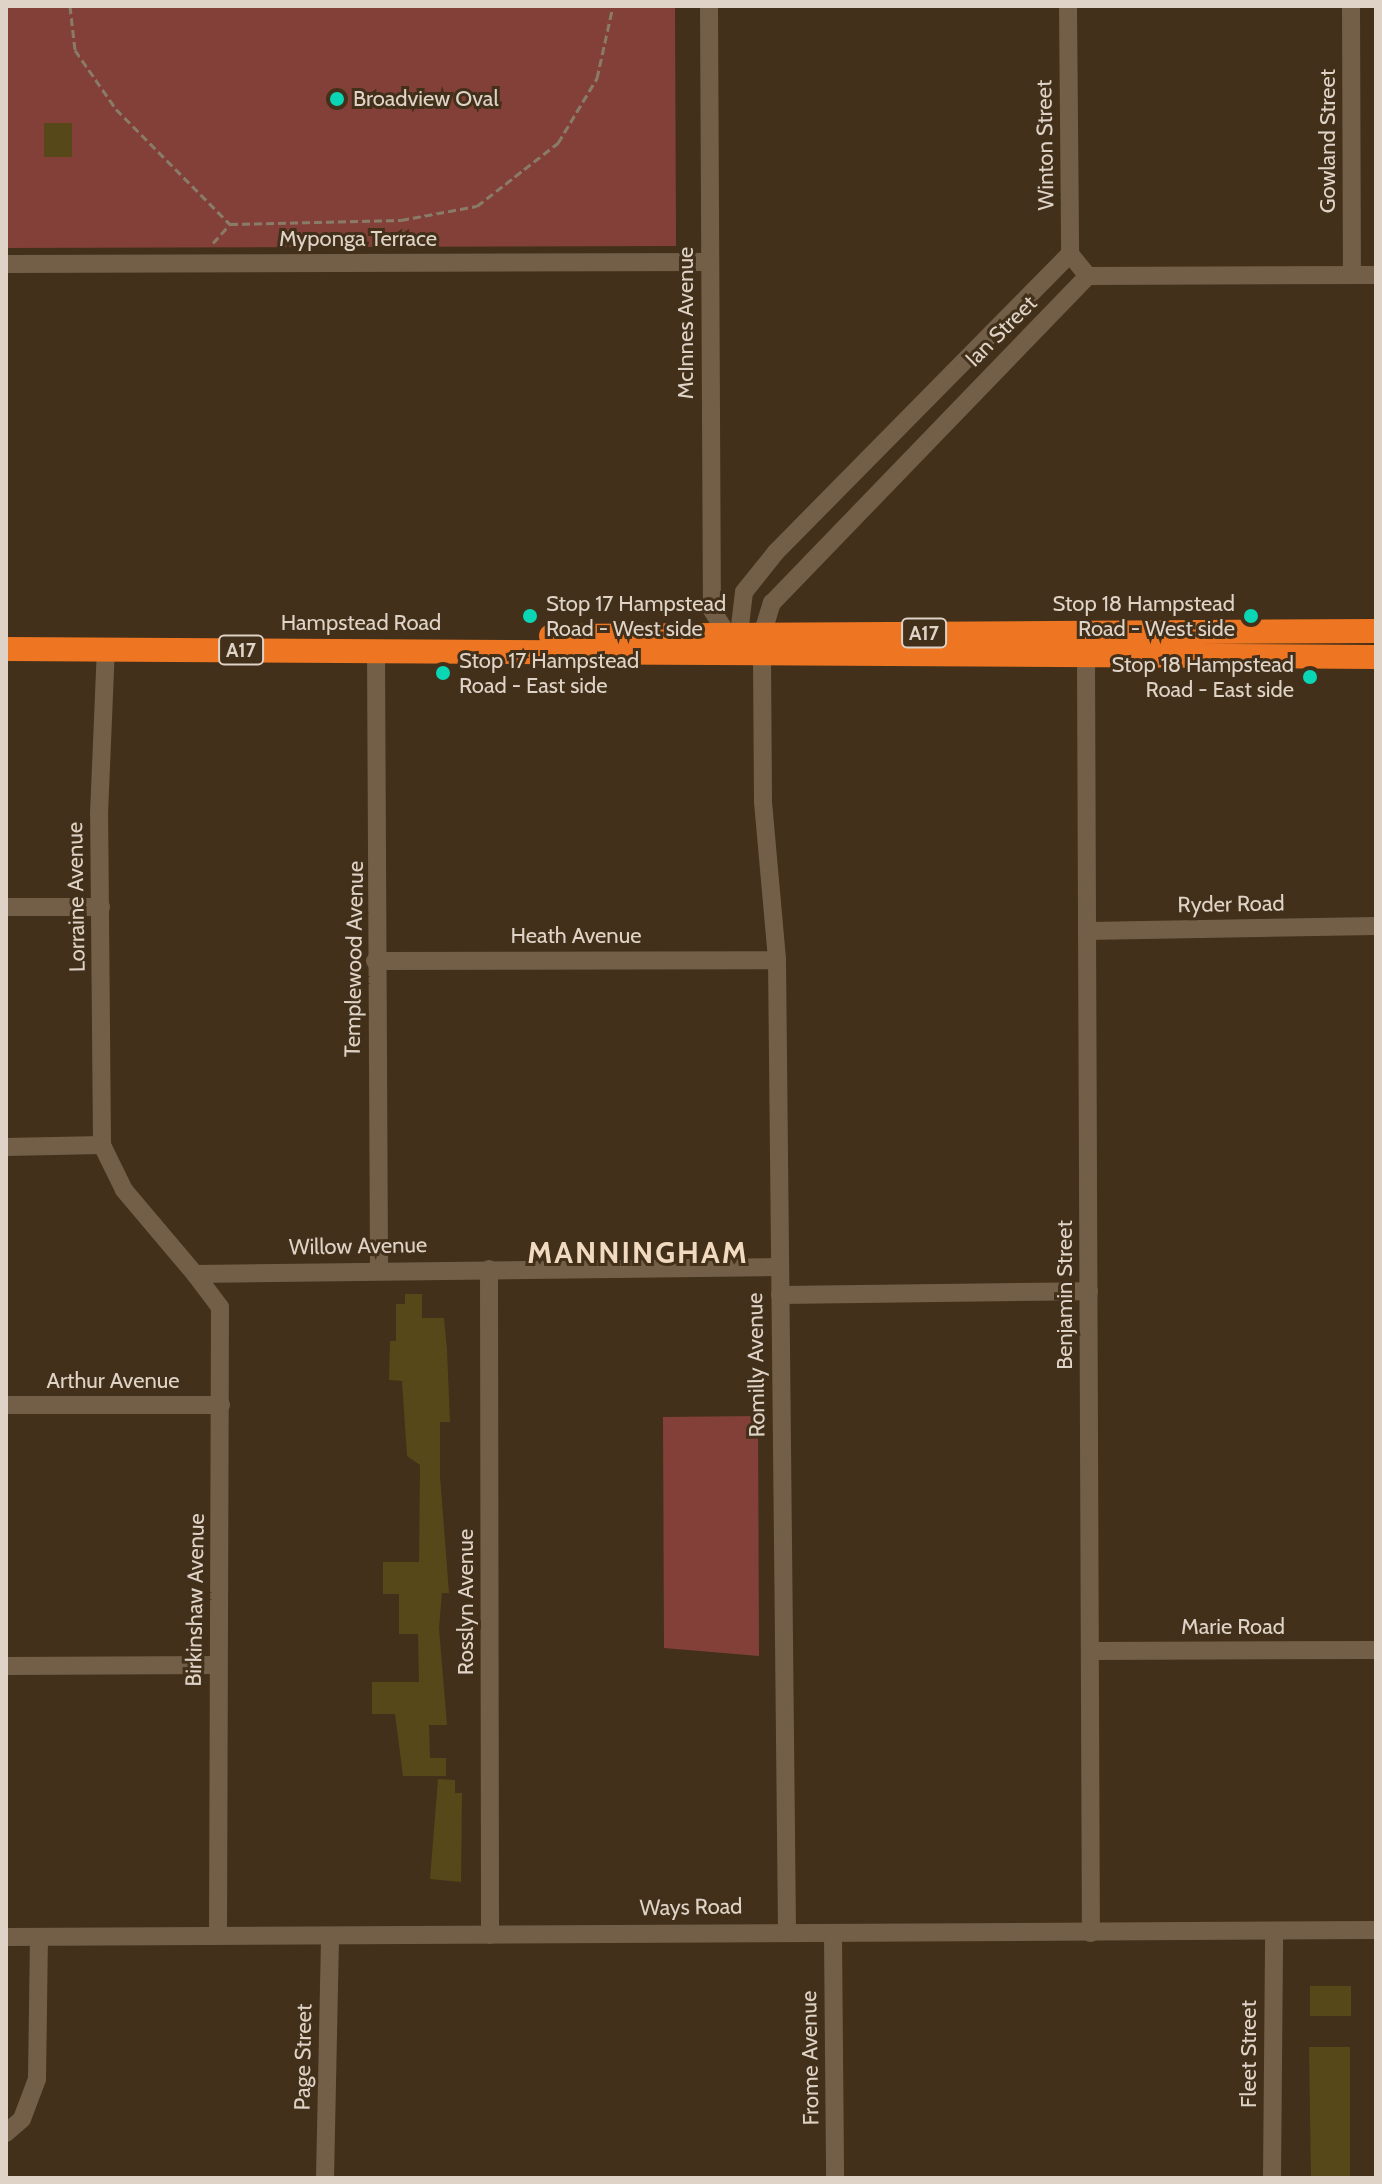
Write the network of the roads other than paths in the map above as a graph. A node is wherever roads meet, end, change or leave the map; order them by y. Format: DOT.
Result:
graph roads {
  1 [pos="709,6"];
  2 [pos="1068,6"];
  3 [pos="1351,6"];
  4 [pos="1070,254"];
  5 [pos="710,262"];
  6 [pos="6,264"];
  7 [pos="1352,275"];
  8 [pos="1376,275"];
  9 [pos="1088,276"];
  10 [pos="885,444"];
  11 [pos="902,465"];
  12 [pos="712,587"];
  13 [pos="744,592"];
  14 [pos="1376,631"];
  15 [pos="1086,632"];
  16 [pos="748,640"];
  17 [pos="476,648"];
  18 [pos="6,649"];
  19 [pos="106,649"];
  20 [pos="376,650"];
  21 [pos="1376,657"];
  22 [pos="712,658"];
  23 [pos="1086,658"];
  24 [pos="6,907"];
  25 [pos="101,907"];
  26 [pos="1376,926"];
  27 [pos="1087,931"];
  28 [pos="777,960"];
  29 [pos="375,961"];
  30 [pos="102,1145"];
  31 [pos="6,1147"];
  32 [pos="778,1267"];
  33 [pos="379,1268"];
  34 [pos="489,1269"];
  35 [pos="195,1274"];
  36 [pos="1089,1291"];
  37 [pos="780,1295"];
  38 [pos="6,1405"];
  39 [pos="221,1405"];
  40 [pos="1376,1650"];
  41 [pos="1090,1651"];
  42 [pos="218,1665"];
  43 [pos="6,1666"];
  44 [pos="787,1928"];
  45 [pos="1376,1930"];
  46 [pos="1274,1931"];
  47 [pos="1091,1933"];
  48 [pos="218,1935"];
  49 [pos="490,1935"];
  50 [pos="6,1937"];
  51 [pos="39,1937"];
  52 [pos="330,1937"];
  53 [pos="833,1937"];
  54 [pos="6,2133"];
  55 [pos="325,2178"];
  56 [pos="835,2178"];
  57 [pos="1272,2178"];
  1 -- 5 [label="street, McInnes Avenue"];
  2 -- 4 [label="street, Winton Street"];
  3 -- 7 [label="street, Gowland Street"];
  4 -- 9 [label="street"];
  4 -- 10 [label="street, Ian Street"];
  5 -- 6 [label="street, Myponga Terrace"];
  5 -- 12 [label="street, McInnes Avenue"];
  7 -- 8 [label="street"];
  7 -- 9 [label="street"];
  9 -- 11 [label="street, Ian Street"];
  10 -- 11 [label="street"];
  10 -- 13 [label="street, Ian Street"];
  11 -- 16 [label="street, Ian Street"];
  12 -- 13 [label="street"];
  12 -- 16 [label="street, McInnes Avenue"];
  13 -- 16 [label="street"];
  14 -- 15 [label="highway, Hampstead Road / A17"];
  15 -- 16 [label="highway, Hampstead Road / A17"];
  15 -- 23 [label="highway"];
  16 -- 17 [label="highway, Hampstead Road / A17"];
  16 -- 22 [label="highway, Hampstead Road / A17"];
  16 -- 22 [label="highway"];
  16 -- 23 [label="highway, Hampstead Road / A17"];
  16 -- 28 [label="street, Romilly Avenue"];
  17 -- 20 [label="highway, Hampstead Road / A17"];
  17 -- 22 [label="highway, Hampstead Road / A17"];
  18 -- 19 [label="highway, Hampstead Road / A17"];
  19 -- 20 [label="highway, Hampstead Road / A17"];
  19 -- 25 [label="street, Lorraine Avenue"];
  20 -- 29 [label="street, Templewood Avenue"];
  21 -- 23 [label="highway, Hampstead Road / A17"];
  23 -- 27 [label="street, Benjamin Street"];
  24 -- 25 [label="street"];
  25 -- 30 [label="street, Lorraine Avenue"];
  26 -- 27 [label="street, Ryder Road"];
  27 -- 36 [label="street, Benjamin Street"];
  28 -- 29 [label="street, Heath Avenue"];
  28 -- 32 [label="street, Romilly Avenue"];
  29 -- 33 [label="street, Templewood Avenue"];
  30 -- 31 [label="street"];
  30 -- 35 [label="street"];
  32 -- 34 [label="street, Willow Avenue"];
  32 -- 37 [label="street, Romilly Avenue"];
  33 -- 34 [label="street, Willow Avenue"];
  33 -- 35 [label="street, Willow Avenue"];
  34 -- 49 [label="street, Rosslyn Avenue"];
  35 -- 39 [label="street, Birkinshaw Avenue"];
  36 -- 37 [label="street"];
  36 -- 41 [label="street, Benjamin Street"];
  37 -- 44 [label="street, Romilly Avenue"];
  38 -- 39 [label="street, Arthur Avenue"];
  39 -- 42 [label="street, Birkinshaw Avenue"];
  40 -- 41 [label="street, Marie Road"];
  41 -- 47 [label="street, Benjamin Street"];
  42 -- 43 [label="street"];
  42 -- 48 [label="street, Birkinshaw Avenue"];
  44 -- 49 [label="street, Ways Road"];
  44 -- 53 [label="street, Ways Road"];
  45 -- 46 [label="street, Ways Road"];
  46 -- 47 [label="street, Ways Road"];
  46 -- 57 [label="street, Fleet Street"];
  47 -- 53 [label="street, Ways Road"];
  48 -- 51 [label="street, Ways Road"];
  48 -- 52 [label="street, Ways Road"];
  49 -- 52 [label="street, Ways Road"];
  50 -- 51 [label="street, Ways Road"];
  51 -- 54 [label="street"];
  52 -- 55 [label="street, Page Street"];
  53 -- 56 [label="street, Frome Avenue"];
}
